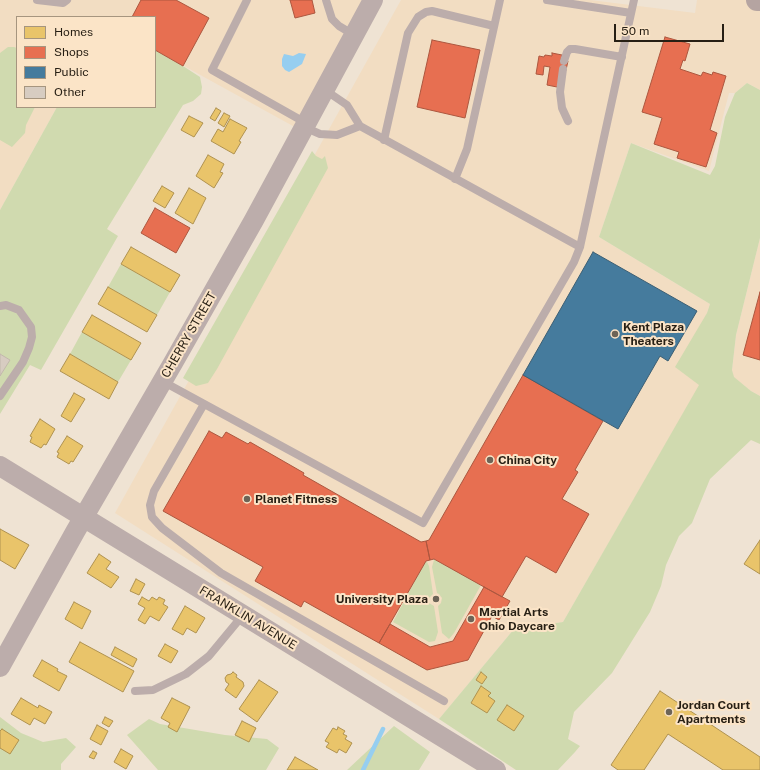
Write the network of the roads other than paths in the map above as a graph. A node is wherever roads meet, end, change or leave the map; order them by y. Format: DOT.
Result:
graph roads {
  1 [pos="37,0"];
  2 [pos="67,0"];
  3 [pos="246,0"];
  4 [pos="326,0"];
  5 [pos="373,0"];
  6 [pos="500,0"];
  7 [pos="547,0"];
  8 [pos="634,0"];
  9 [pos="631,13"];
  10 [pos="494,26"];
  11 [pos="354,35"];
  12 [pos="622,57"];
  13 [pos="325,90"];
  14 [pos="568,121"];
  15 [pos="305,125"];
  16 [pos="360,126"];
  17 [pos="384,140"];
  18 [pos="455,179"];
  19 [pos="580,247"];
  20 [pos="0,306"];
  21 [pos="162,382"];
  22 [pos="0,396"];
  23 [pos="204,404"];
  24 [pos="0,466"];
  25 [pos="83,518"];
  26 [pos="243,615"];
  27 [pos="0,667"];
  28 [pos="135,692"];
  29 [pos="444,701"];
  30 [pos="496,770"];
  1 -- 2 [label="lane"];
  3 -- 15 [label="lane"];
  4 -- 11 [label="lane"];
  5 -- 11 [label="street, CHERRY STREET"];
  6 -- 10 [label="lane"];
  7 -- 9 [label="lane"];
  8 -- 9 [label="lane"];
  9 -- 12 [label="lane"];
  10 -- 17 [label="lane"];
  10 -- 18 [label="lane"];
  11 -- 13 [label="street, CHERRY STREET"];
  12 -- 14 [label="lane"];
  12 -- 19 [label="lane"];
  13 -- 15 [label="street, CHERRY STREET"];
  13 -- 16 [label="lane"];
  15 -- 16 [label="lane"];
  15 -- 21 [label="street, CHERRY STREET"];
  16 -- 17 [label="lane"];
  17 -- 18 [label="lane"];
  18 -- 19 [label="lane"];
  19 -- 23 [label="lane"];
  20 -- 22 [label="lane"];
  21 -- 23 [label="lane"];
  21 -- 25 [label="street, CHERRY STREET"];
  23 -- 29 [label="lane"];
  24 -- 25 [label="street, FRANKLIN AVENUE"];
  25 -- 26 [label="street, FRANKLIN AVENUE"];
  25 -- 27 [label="street, CHERRY STREET"];
  26 -- 28 [label="lane"];
  26 -- 30 [label="street, FRANKLIN AVENUE"];
}
